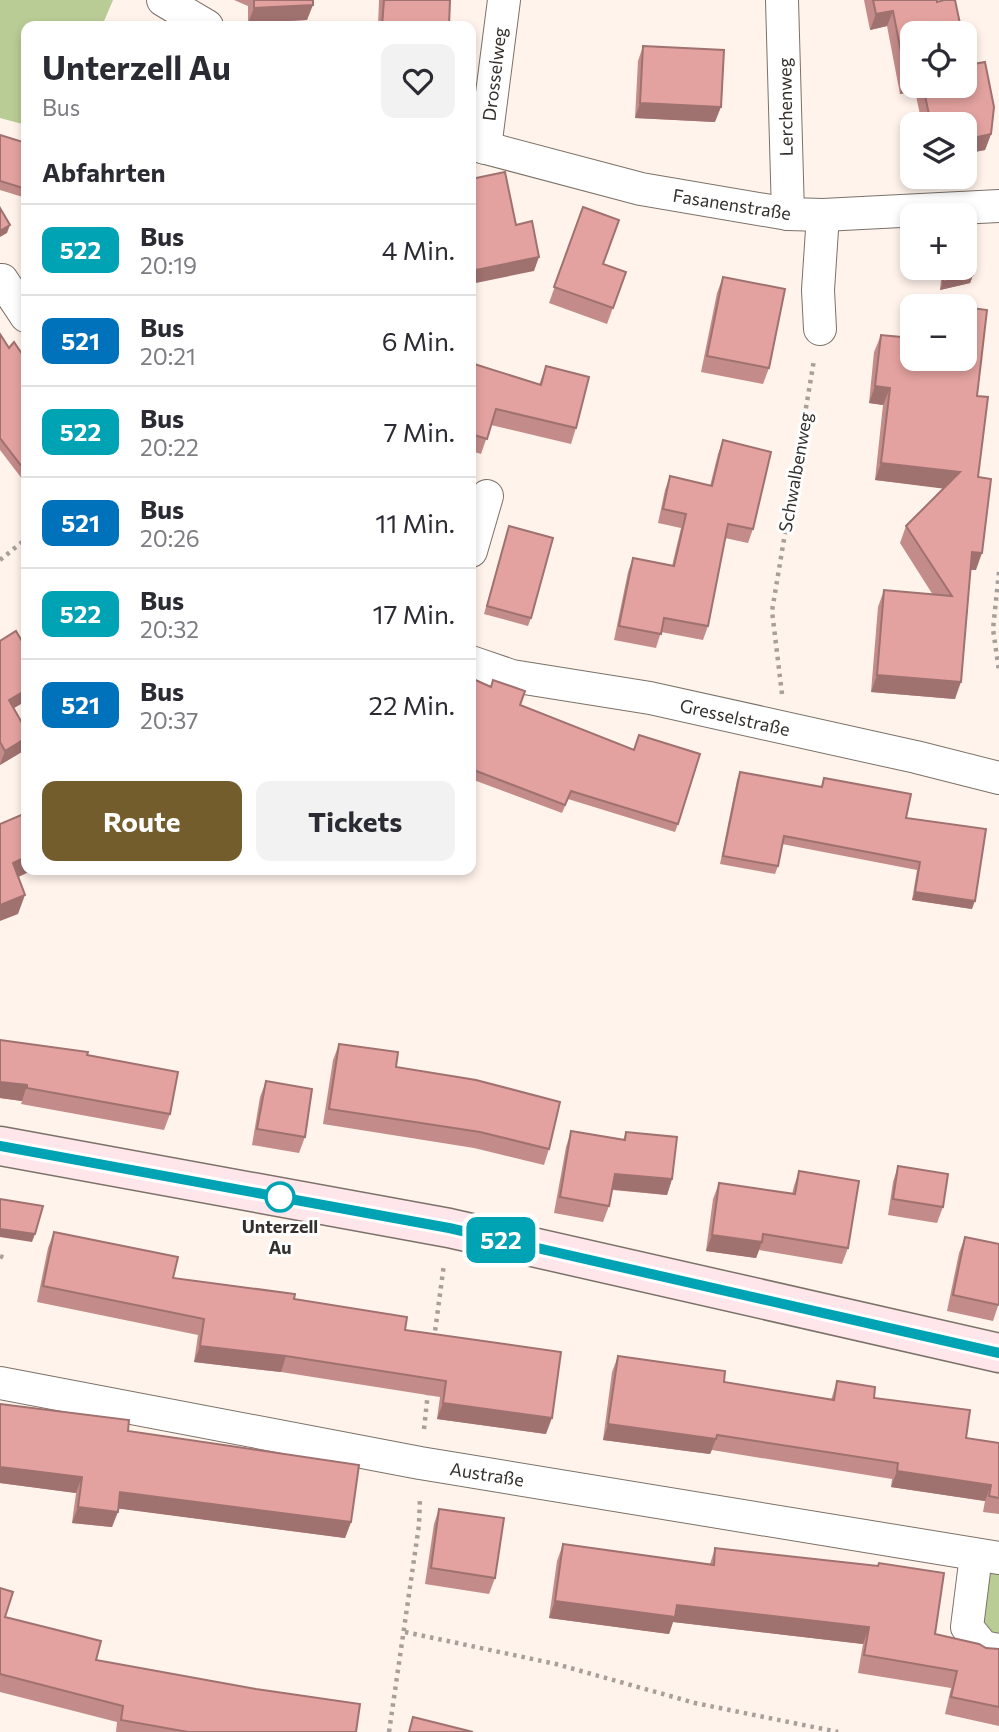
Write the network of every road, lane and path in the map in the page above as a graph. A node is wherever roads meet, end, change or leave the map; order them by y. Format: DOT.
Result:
graph roads {
  1 [pos="163,0"];
  2 [pos="504,0"];
  3 [pos="782,0"];
  4 [pos="199,21"];
  5 [pos="478,146"];
  6 [pos="999,206"];
  7 [pos="788,214"];
  8 [pos="823,215"];
  9 [pos="2,280"];
  10 [pos="21,308"];
  11 [pos="820,329"];
  12 [pos="486,496"];
  13 [pos="476,533"];
  14 [pos="21,543"];
  15 [pos="0,561"];
  16 [pos="999,572"];
  17 [pos="476,664"];
  18 [pos="999,671"];
  19 [pos="787,729"];
  20 [pos="999,778"];
  21 [pos="0,1146"];
  22 [pos="999,1353"];
  23 [pos="0,1383"];
  24 [pos="988,1556"];
  25 [pos="405,1632"];
  26 [pos="999,1650"];
  27 [pos="838,1732"];
  1 -- 4 [label="street"];
  2 -- 5 [label="street, Drosselweg"];
  3 -- 7 [label="street, Lerchenweg"];
  5 -- 7 [label="street, Fasanenstraße"];
  6 -- 8 [label="street, Fasanenstraße"];
  7 -- 8 [label="street, Fasanenstraße"];
  8 -- 11 [label="street"];
  9 -- 10 [label="street"];
  11 -- 19 [label="path, Schwalbenweg"];
  12 -- 13 [label="street"];
  14 -- 15 [label="path"];
  16 -- 18 [label="path"];
  17 -- 19 [label="street, Gresselstraße"];
  19 -- 20 [label="street, Gresselstraße"];
  21 -- 22 [label="street"];
  23 -- 24 [label="street, Austraße"];
  24 -- 26 [label="street, Austraße"];
  25 -- 27 [label="path"];
}
